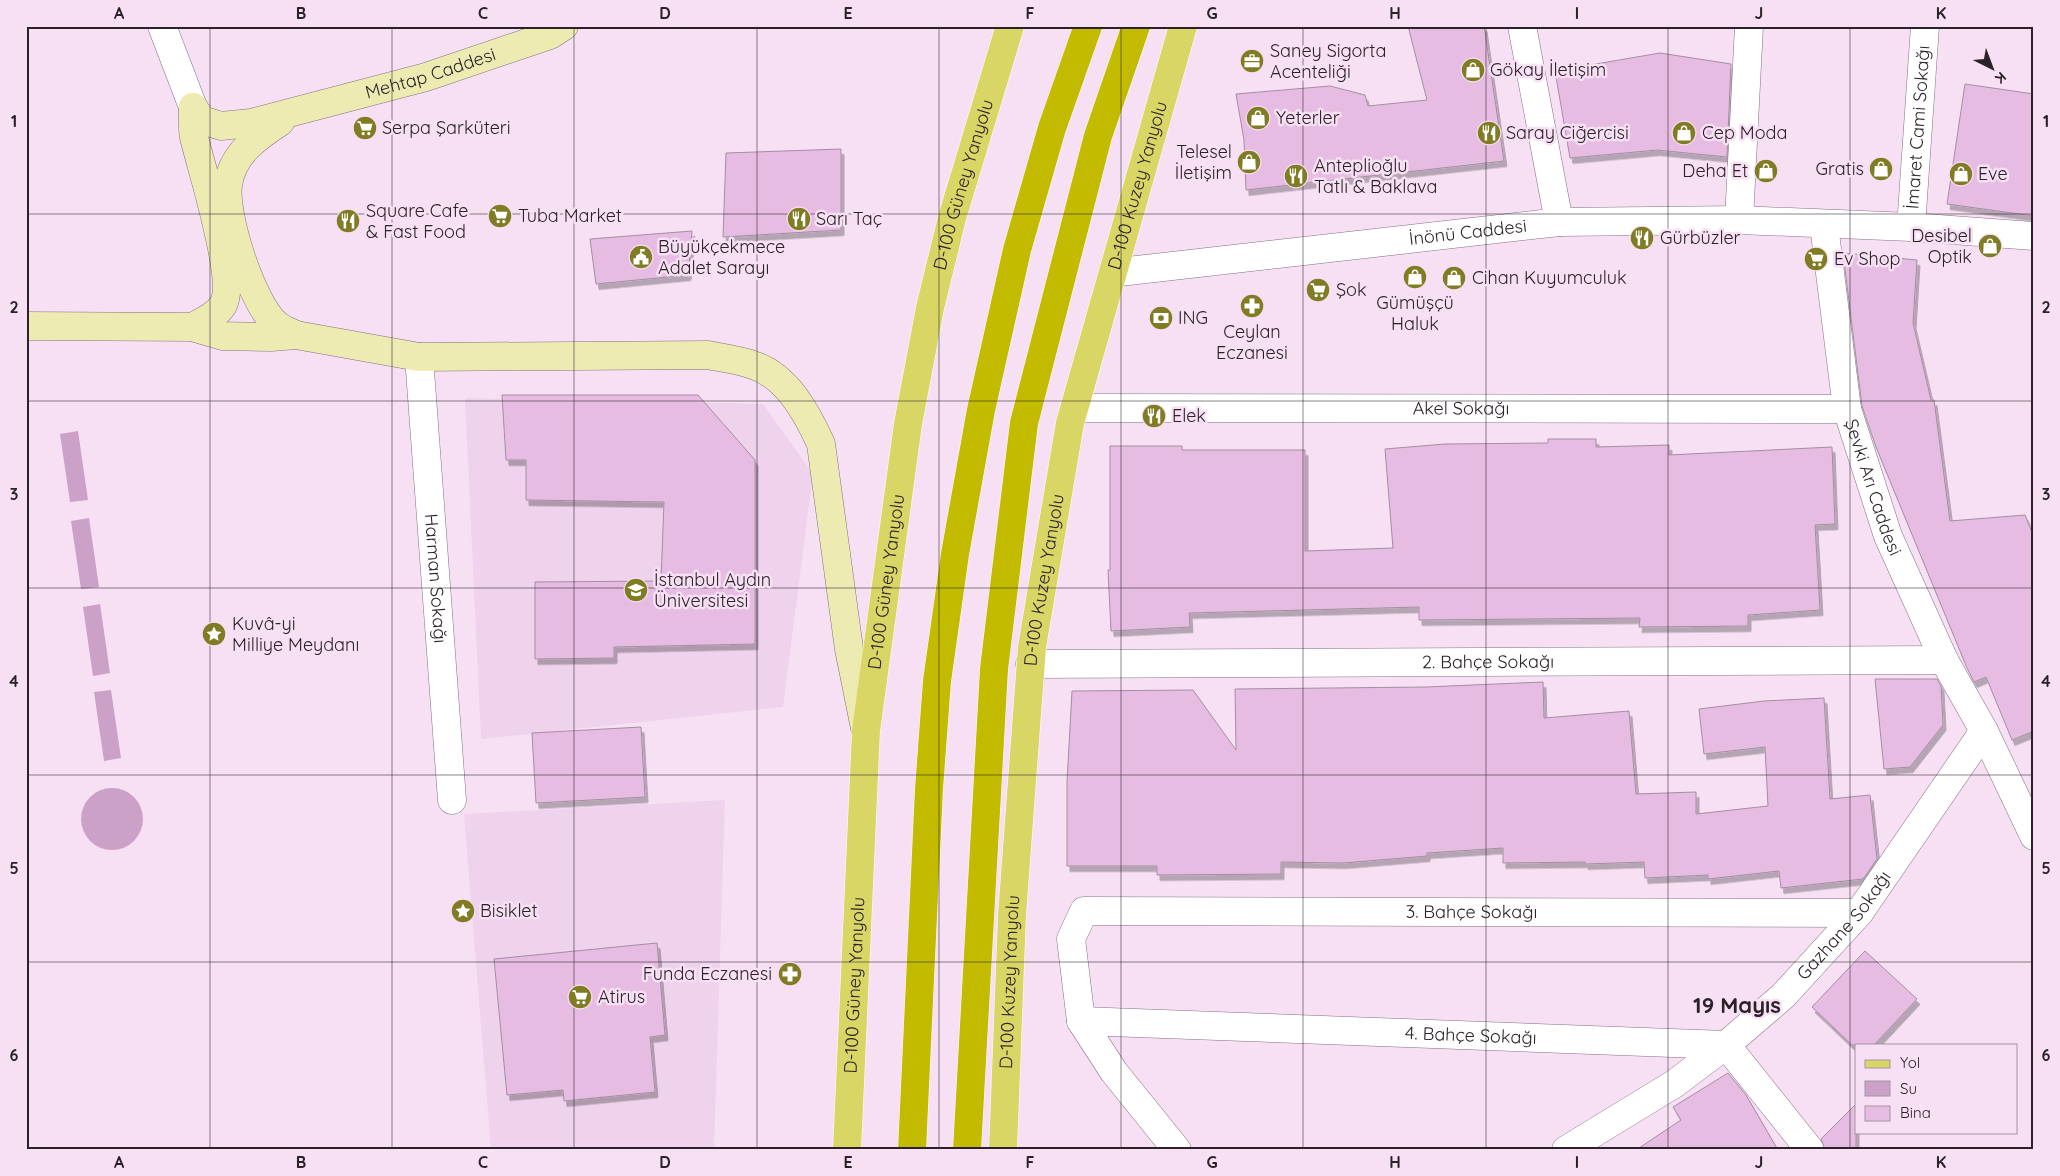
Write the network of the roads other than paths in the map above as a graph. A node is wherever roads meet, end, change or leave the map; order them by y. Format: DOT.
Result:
graph roads {
  1 [pos="162,26"];
  2 [pos="1010,26"];
  3 [pos="1088,26"];
  4 [pos="1136,26"];
  5 [pos="1183,26"];
  6 [pos="1522,26"];
  7 [pos="1749,26"];
  8 [pos="1925,26"];
  9 [pos="552,29"];
  10 [pos="193,107"];
  11 [pos="294,113"];
  12 [pos="1739,220"];
  13 [pos="1560,222"];
  14 [pos="1824,224"];
  15 [pos="1911,227"];
  16 [pos="2034,236"];
  17 [pos="1114,271"];
  18 [pos="26,326"];
  19 [pos="192,327"];
  20 [pos="296,335"];
  21 [pos="419,357"];
  22 [pos="1075,408"];
  23 [pos="1847,409"];
  24 [pos="1944,660"];
  25 [pos="1030,664"];
  26 [pos="866,731"];
  27 [pos="1984,731"];
  28 [pos="452,800"];
  29 [pos="2034,836"];
  30 [pos="1859,913"];
  31 [pos="1081,1021"];
  32 [pos="1726,1045"];
  33 [pos="847,1150"];
  34 [pos="912,1150"];
  35 [pos="967,1150"];
  36 [pos="1003,1150"];
  37 [pos="1176,1150"];
  38 [pos="1566,1150"];
  39 [pos="1810,1150"];
  1 -- 10 [label="street"];
  2 -- 26 [label="main road, D-100 Güney Yanyolu"];
  3 -- 34 [label="highway"];
  4 -- 35 [label="highway"];
  5 -- 17 [label="main road, D-100 Kuzey Yanyolu"];
  6 -- 13 [label="street"];
  7 -- 12 [label="street"];
  8 -- 15 [label="street, İmaret Cami Sokağı"];
  9 -- 11 [label="main road, Mehtap Caddesi"];
  10 -- 11 [label="main road, Mehtap Caddesi"];
  10 -- 19 [label="main road"];
  11 -- 20 [label="main road, Mehtap Caddesi"];
  12 -- 13 [label="street, İnönü Caddesi"];
  12 -- 14 [label="street, İnönü Caddesi"];
  13 -- 17 [label="street, İnönü Caddesi"];
  14 -- 15 [label="street, İnönü Caddesi"];
  14 -- 23 [label="street, Şevki Arı Caddesi"];
  15 -- 16 [label="street, İnönü Caddesi"];
  17 -- 22 [label="main road, D-100 Kuzey Yanyolu"];
  18 -- 19 [label="main road"];
  19 -- 20 [label="main road"];
  20 -- 21 [label="main road"];
  21 -- 26 [label="main road"];
  21 -- 28 [label="street, Harman Sokağı"];
  22 -- 23 [label="street, Akel Sokağı"];
  22 -- 25 [label="main road, D-100 Kuzey Yanyolu"];
  23 -- 24 [label="street, Şevki Arı Caddesi"];
  24 -- 25 [label="street, 2. Bahçe Sokağı"];
  24 -- 27 [label="street, Şevki Arı Caddesi"];
  25 -- 36 [label="main road, D-100 Kuzey Yanyolu"];
  26 -- 33 [label="main road, D-100 Güney Yanyolu"];
  27 -- 29 [label="street, Şevki Arı Caddesi"];
  27 -- 30 [label="street, Gazhane Sokağı"];
  30 -- 31 [label="street, 3. Bahçe Sokağı"];
  30 -- 32 [label="street, Gazhane Sokağı"];
  31 -- 32 [label="street, 4. Bahçe Sokağı"];
  31 -- 37 [label="street"];
  32 -- 38 [label="street, Gazhane Sokağı"];
  32 -- 39 [label="street"];
}
